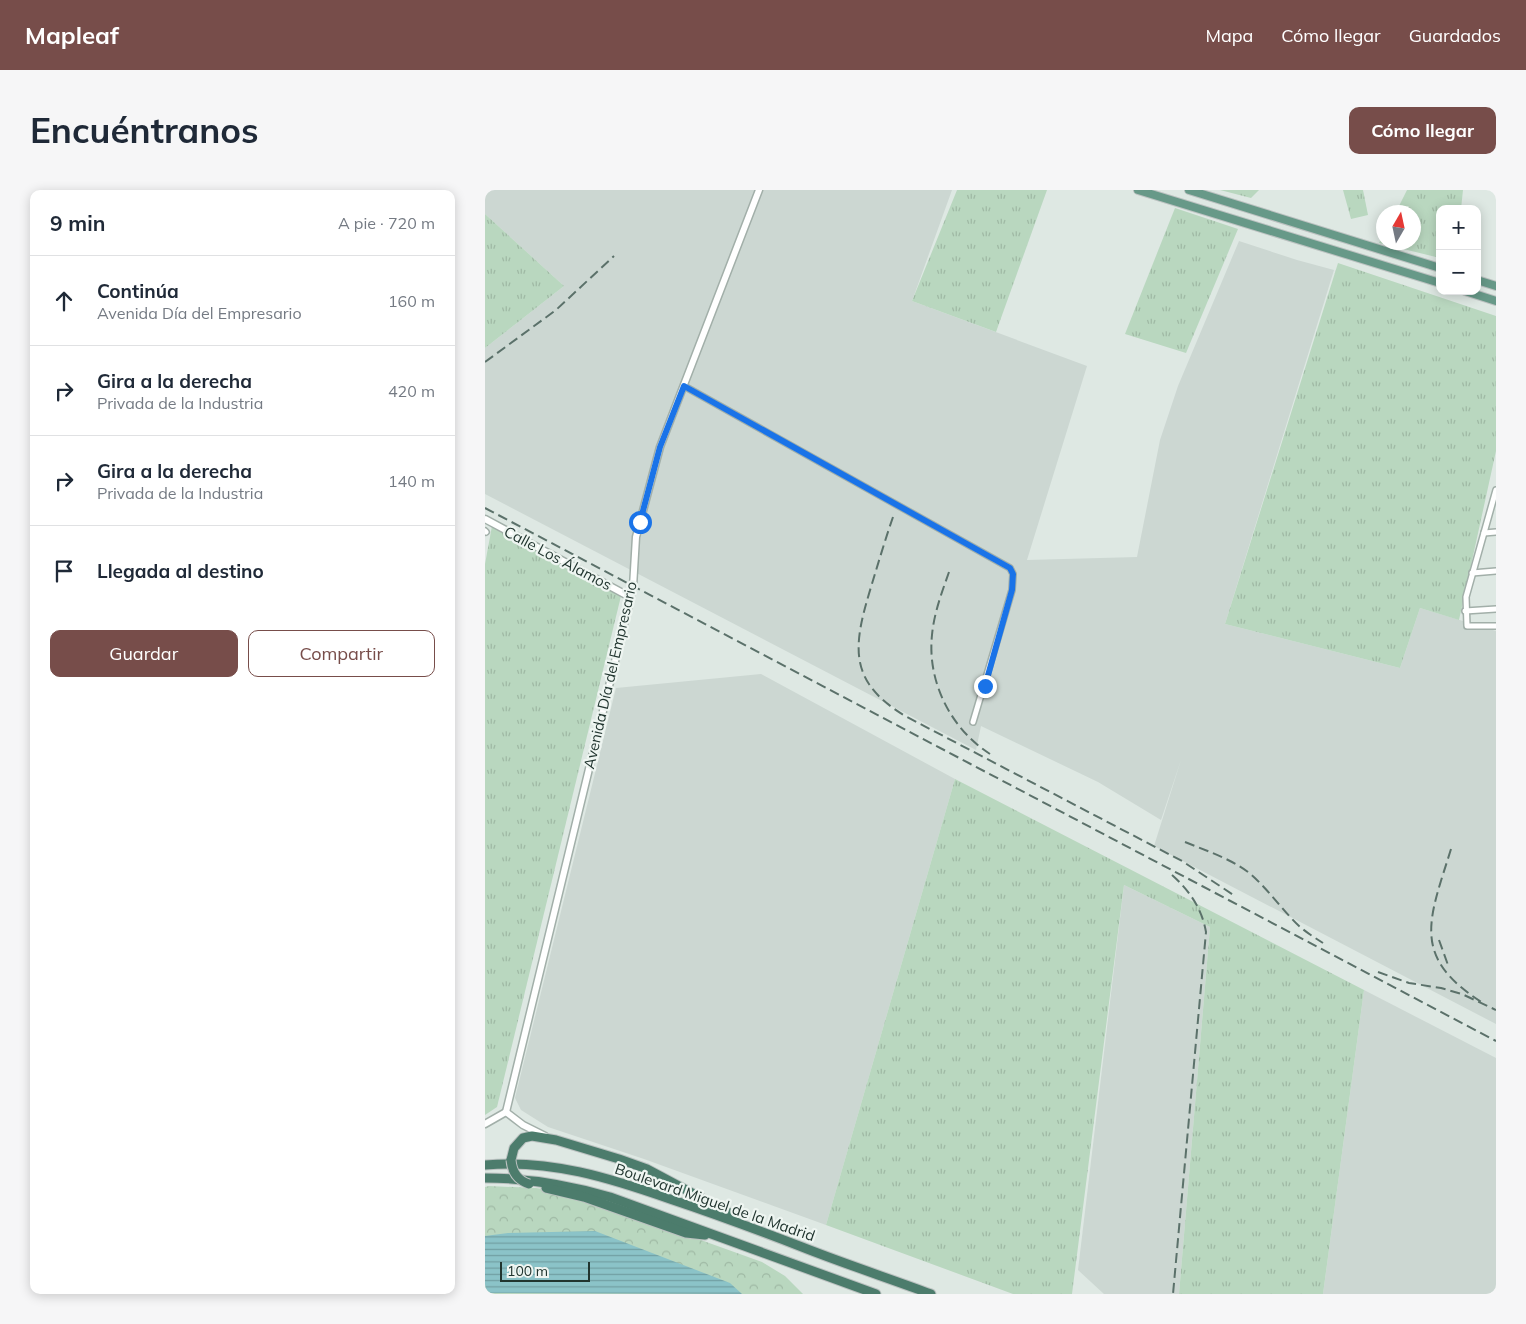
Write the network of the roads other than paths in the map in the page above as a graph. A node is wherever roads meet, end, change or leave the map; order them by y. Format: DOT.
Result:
graph roads {
  1 [pos="759,190"];
  2 [pos="1138,190"];
  3 [pos="1189,190"];
  4 [pos="1436,267"];
  5 [pos="1481,281"];
  6 [pos="1436,283"];
  7 [pos="1496,286"];
  8 [pos="1477,295"];
  9 [pos="1496,301"];
  10 [pos="684,386"];
  11 [pos="1496,493"];
  12 [pos="485,519"];
  13 [pos="1496,532"];
  14 [pos="1484,533"];
  15 [pos="1496,571"];
  16 [pos="1472,573"];
  17 [pos="630,597"];
  18 [pos="1496,609"];
  19 [pos="1465,611"];
  20 [pos="1496,626"];
  21 [pos="973,722"];
  22 [pos="506,1112"];
  23 [pos="485,1124"];
  24 [pos="556,1140"];
  25 [pos="485,1165"];
  26 [pos="485,1178"];
  27 [pos="748,1225"];
  28 [pos="709,1234"];
  29 [pos="876,1294"];
  30 [pos="931,1294"];
  1 -- 10 [label="street, Avenida Día del Empresario"];
  2 -- 6 [label="main road"];
  3 -- 4 [label="main road"];
  5 -- 7 [label="main road"];
  8 -- 9 [label="main road"];
  10 -- 17 [label="street, Avenida Día del Empresario"];
  10 -- 21 [label="street"];
  11 -- 14 [label="street"];
  12 -- 17 [label="street, Calle Los Álamos"];
  13 -- 14 [label="street"];
  14 -- 16 [label="street"];
  15 -- 16 [label="street"];
  16 -- 19 [label="street"];
  17 -- 22 [label="street, Avenida Día del Empresario"];
  18 -- 19 [label="street"];
  19 -- 20 [label="street"];
  22 -- 23 [label="street"];
  22 -- 24 [label="street"];
  24 -- 27 [label="highway"];
  24 -- 28 [label="highway, bridge"];
  25 -- 27 [label="highway, Boulevard Miguel de la Madrid"];
  26 -- 28 [label="highway, Boulevard Miguel de la Madrid"];
  27 -- 30 [label="highway, Boulevard Miguel de la Madrid"];
  28 -- 29 [label="highway, Boulevard Miguel de la Madrid"];
}
